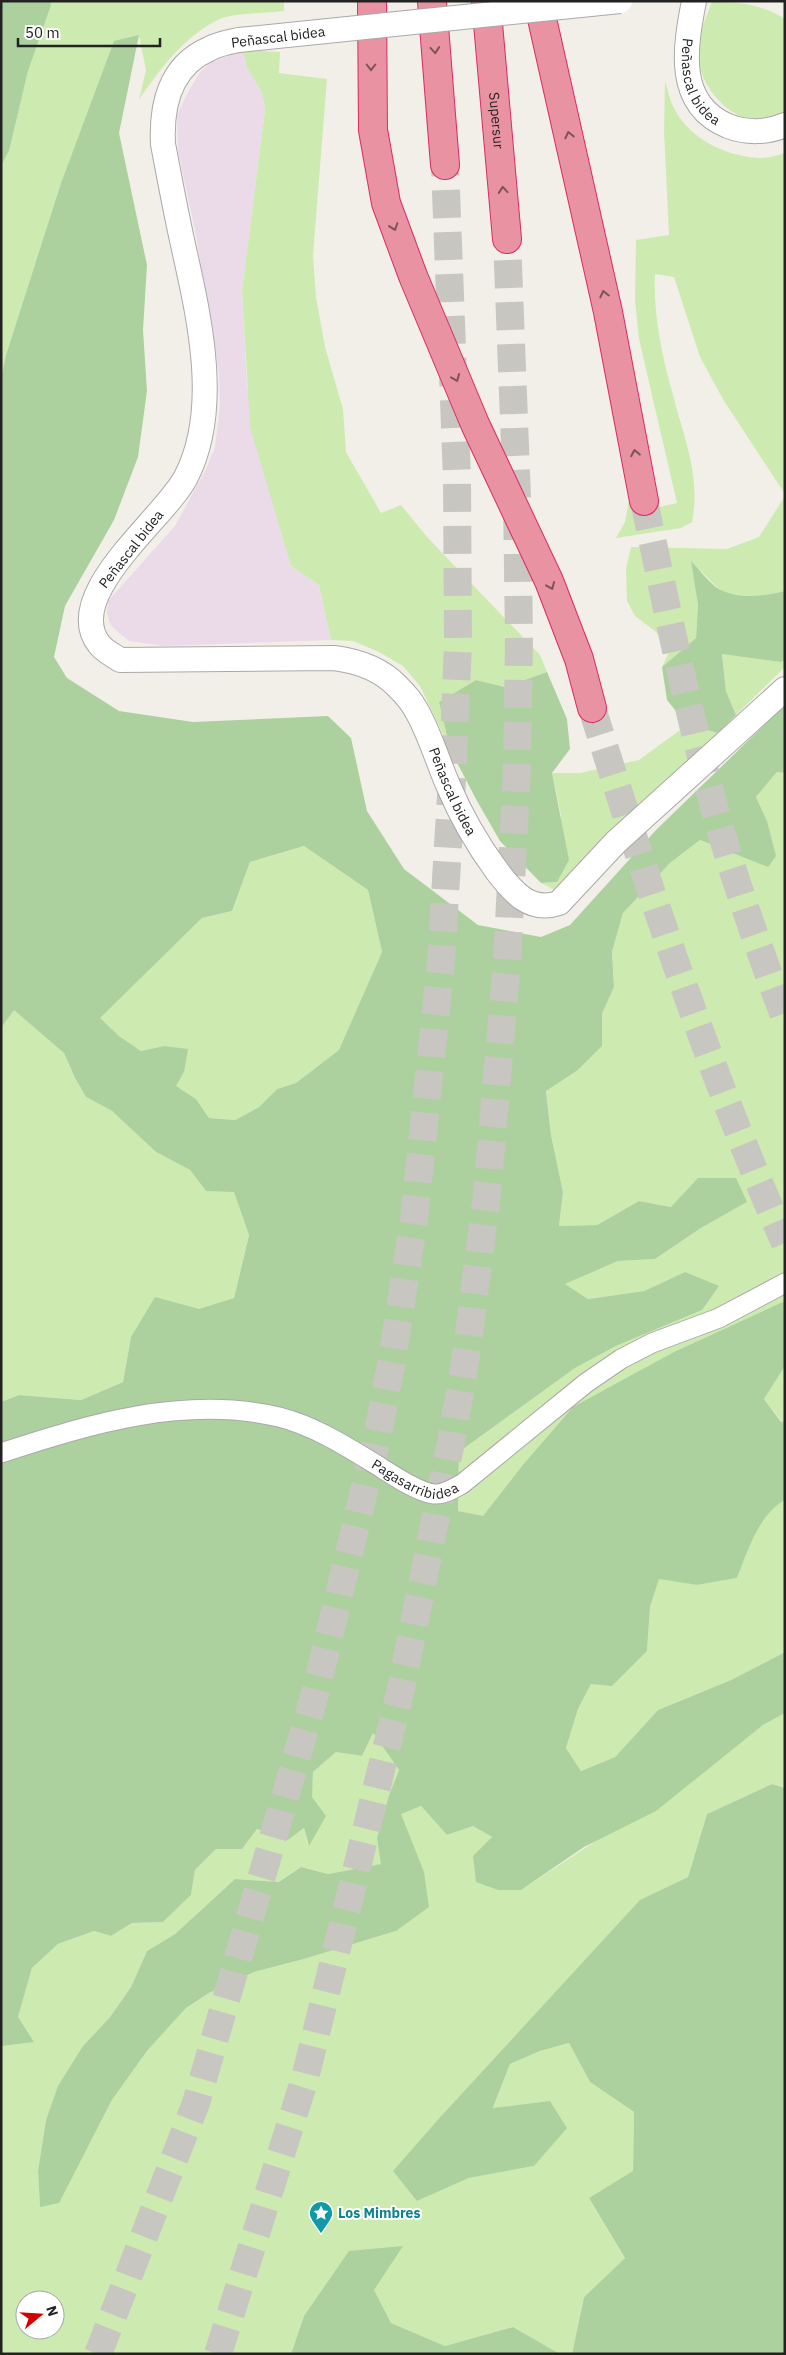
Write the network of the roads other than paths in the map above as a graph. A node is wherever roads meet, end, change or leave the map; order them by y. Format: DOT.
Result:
graph roads {
  1 [pos="372,1"];
  2 [pos="432,1"];
  3 [pos="486,1"];
  4 [pos="538,1"];
  5 [pos="620,1"];
  6 [pos="694,1"];
  7 [pos="785,125"];
  8 [pos="445,165"];
  9 [pos="507,238"];
  10 [pos="644,501"];
  11 [pos="785,689"];
  12 [pos="592,708"];
  13 [pos="785,1283"];
  14 [pos="1,1453"];
  1 -- 12 [label="highway, one-way"];
  2 -- 8 [label="highway, one-way"];
  9 -- 3 [label="highway, Supersur, one-way"];
  10 -- 4 [label="highway, one-way"];
  5 -- 11 [label="street, Peñascal bidea, bridge"];
  6 -- 7 [label="street, Peñascal bidea"];
  13 -- 14 [label="street, Pagasarribidea"];
}
